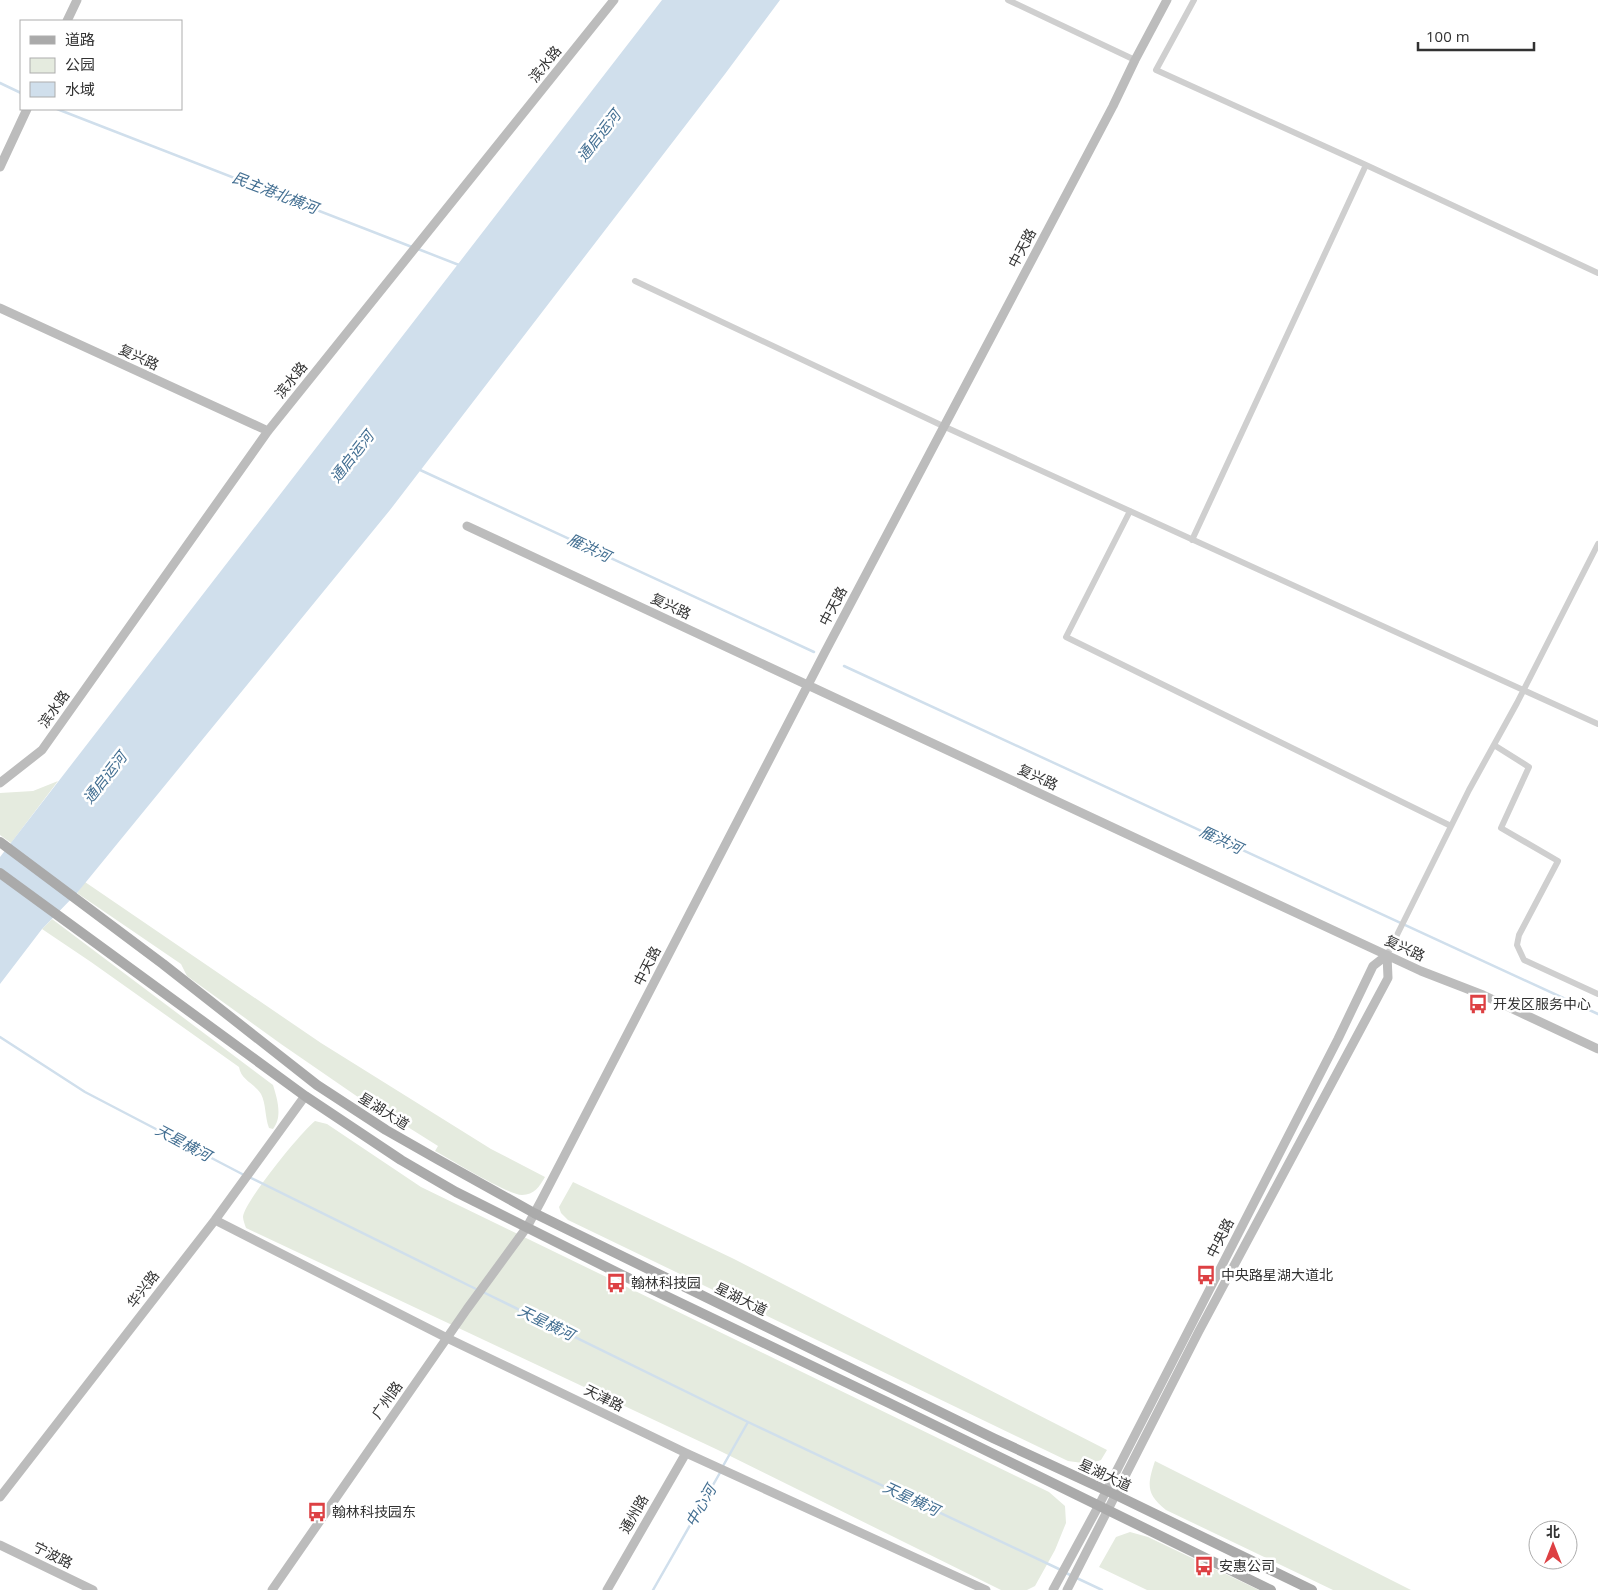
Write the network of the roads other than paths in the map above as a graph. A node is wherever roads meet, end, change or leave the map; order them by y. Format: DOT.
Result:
graph roads {
  1 [pos="76,0"];
  2 [pos="614,0"];
  3 [pos="1008,0"];
  4 [pos="1167,0"];
  5 [pos="1194,0"];
  6 [pos="67,20"];
  7 [pos="1135,60"];
  8 [pos="27,110"];
  9 [pos="1366,165"];
  10 [pos="0,167"];
  11 [pos="1598,273"];
  12 [pos="635,281"];
  13 [pos="0,308"];
  14 [pos="944,426"];
  15 [pos="268,431"];
  16 [pos="1130,511"];
  17 [pos="467,526"];
  18 [pos="1192,540"];
  19 [pos="1598,544"];
  20 [pos="808,684"];
  21 [pos="1524,690"];
  22 [pos="1598,724"];
  23 [pos="1494,745"];
  24 [pos="0,783"];
  25 [pos="1451,826"];
  26 [pos="0,842"];
  27 [pos="0,873"];
  28 [pos="1387,955"];
  29 [pos="1598,994"];
  30 [pos="1598,1049"];
  31 [pos="305,1096"];
  32 [pos="534,1213"];
  33 [pos="214,1220"];
  34 [pos="526,1227"];
  35 [pos="448,1338"];
  36 [pos="686,1453"];
  37 [pos="1111,1493"];
  38 [pos="0,1497"];
  39 [pos="1103,1509"];
  40 [pos="0,1545"];
  41 [pos="1055,1587"];
  42 [pos="93,1590"];
  43 [pos="272,1590"];
  44 [pos="607,1590"];
  45 [pos="986,1590"];
  46 [pos="1067,1590"];
  47 [pos="1271,1590"];
  48 [pos="1312,1590"];
  1 -- 6 [label="street"];
  2 -- 15 [label="street, 滨水路"];
  3 -- 7 [label="street"];
  4 -- 7 [label="street, 中天路"];
  5 -- 9 [label="street"];
  7 -- 14 [label="street, 中天路"];
  8 -- 10 [label="street"];
  9 -- 11 [label="street"];
  9 -- 18 [label="street"];
  12 -- 14 [label="street"];
  13 -- 15 [label="street, 复兴路"];
  14 -- 16 [label="street"];
  14 -- 20 [label="street, 中天路"];
  15 -- 24 [label="street, 滨水路"];
  16 -- 18 [label="street"];
  16 -- 25 [label="street"];
  17 -- 20 [label="street, 复兴路"];
  18 -- 21 [label="street"];
  19 -- 21 [label="street"];
  20 -- 28 [label="street, 复兴路"];
  20 -- 32 [label="street, 中天路"];
  21 -- 22 [label="street"];
  21 -- 23 [label="street"];
  23 -- 25 [label="street"];
  23 -- 29 [label="street"];
  25 -- 28 [label="street"];
  26 -- 32 [label="main road, 星湖大道"];
  27 -- 31 [label="main road"];
  28 -- 30 [label="street, 复兴路"];
  28 -- 37 [label="street, 中央路"];
  28 -- 37 [label="street"];
  31 -- 33 [label="street, 华兴路"];
  31 -- 34 [label="main road"];
  32 -- 34 [label="street, 中天路"];
  32 -- 37 [label="main road, 星湖大道"];
  33 -- 35 [label="street, 天津路"];
  33 -- 38 [label="street, 华兴路"];
  34 -- 35 [label="street, 广州路"];
  34 -- 39 [label="main road"];
  35 -- 36 [label="street, 天津路"];
  35 -- 43 [label="street, 广州路"];
  36 -- 44 [label="street, 通州路"];
  36 -- 45 [label="street, 天津路"];
  37 -- 39 [label="street, 中央路"];
  37 -- 48 [label="main road, 星湖大道"];
  39 -- 41 [label="street, 中央路"];
  39 -- 46 [label="street, 中央路"];
  39 -- 47 [label="main road"];
  40 -- 42 [label="street, 宁波路"];
}
